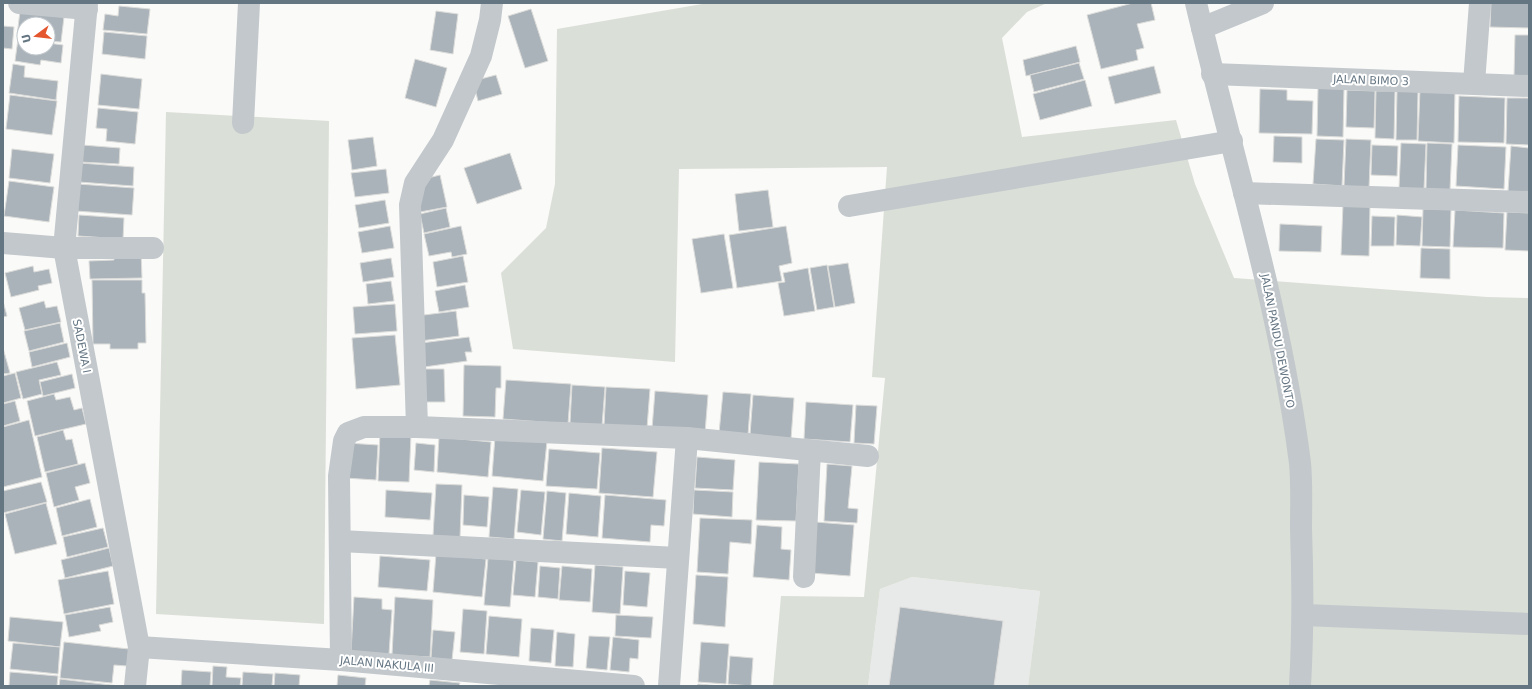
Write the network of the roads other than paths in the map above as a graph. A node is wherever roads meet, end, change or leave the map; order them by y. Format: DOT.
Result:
graph roads {
  1 [pos="19,3"];
  2 [pos="249,3"];
  3 [pos="492,3"];
  4 [pos="1196,3"];
  5 [pos="1262,3"];
  6 [pos="1480,3"];
  7 [pos="87,6"];
  8 [pos="1202,28"];
  9 [pos="1212,74"];
  10 [pos="1474,84"];
  11 [pos="1529,86"];
  12 [pos="243,123"];
  13 [pos="1232,141"];
  14 [pos="1244,193"];
  15 [pos="1529,202"];
  16 [pos="849,206"];
  17 [pos="3,243"];
  18 [pos="64,248"];
  19 [pos="153,248"];
  20 [pos="417,427"];
  21 [pos="687,438"];
  22 [pos="810,450"];
  23 [pos="868,456"];
  24 [pos="340,541"];
  25 [pos="678,558"];
  26 [pos="804,577"];
  27 [pos="1304,615"];
  28 [pos="1529,624"];
  29 [pos="139,647"];
  30 [pos="341,660"];
  31 [pos="135,686"];
  32 [pos="634,686"];
  33 [pos="669,686"];
  34 [pos="1300,686"];
  1 -- 7 [label="street"];
  2 -- 12 [label="street"];
  3 -- 20 [label="street"];
  4 -- 8 [label="street, JALAN PANDU DEWONTO"];
  5 -- 8 [label="street"];
  6 -- 10 [label="street"];
  7 -- 18 [label="street, SADEWA I"];
  8 -- 9 [label="street, JALAN PANDU DEWONTO"];
  9 -- 10 [label="street, JALAN BIMO 3"];
  9 -- 13 [label="street, JALAN PANDU DEWONTO"];
  10 -- 11 [label="street, JALAN BIMO 3"];
  13 -- 14 [label="street, JALAN PANDU DEWONTO"];
  13 -- 16 [label="street"];
  14 -- 15 [label="street"];
  14 -- 27 [label="street, JALAN PANDU DEWONTO"];
  17 -- 18 [label="street"];
  18 -- 19 [label="street"];
  18 -- 29 [label="street, SADEWA I"];
  20 -- 21 [label="street"];
  20 -- 24 [label="street"];
  21 -- 22 [label="street"];
  21 -- 25 [label="street"];
  22 -- 23 [label="street"];
  22 -- 26 [label="street"];
  24 -- 25 [label="street"];
  24 -- 30 [label="street"];
  25 -- 33 [label="street"];
  27 -- 28 [label="street"];
  27 -- 34 [label="street, JALAN PANDU DEWONTO"];
  29 -- 30 [label="street, JALAN NAKULA III"];
  29 -- 31 [label="street, SADEWA I"];
  30 -- 32 [label="street, JALAN NAKULA III"];
}
